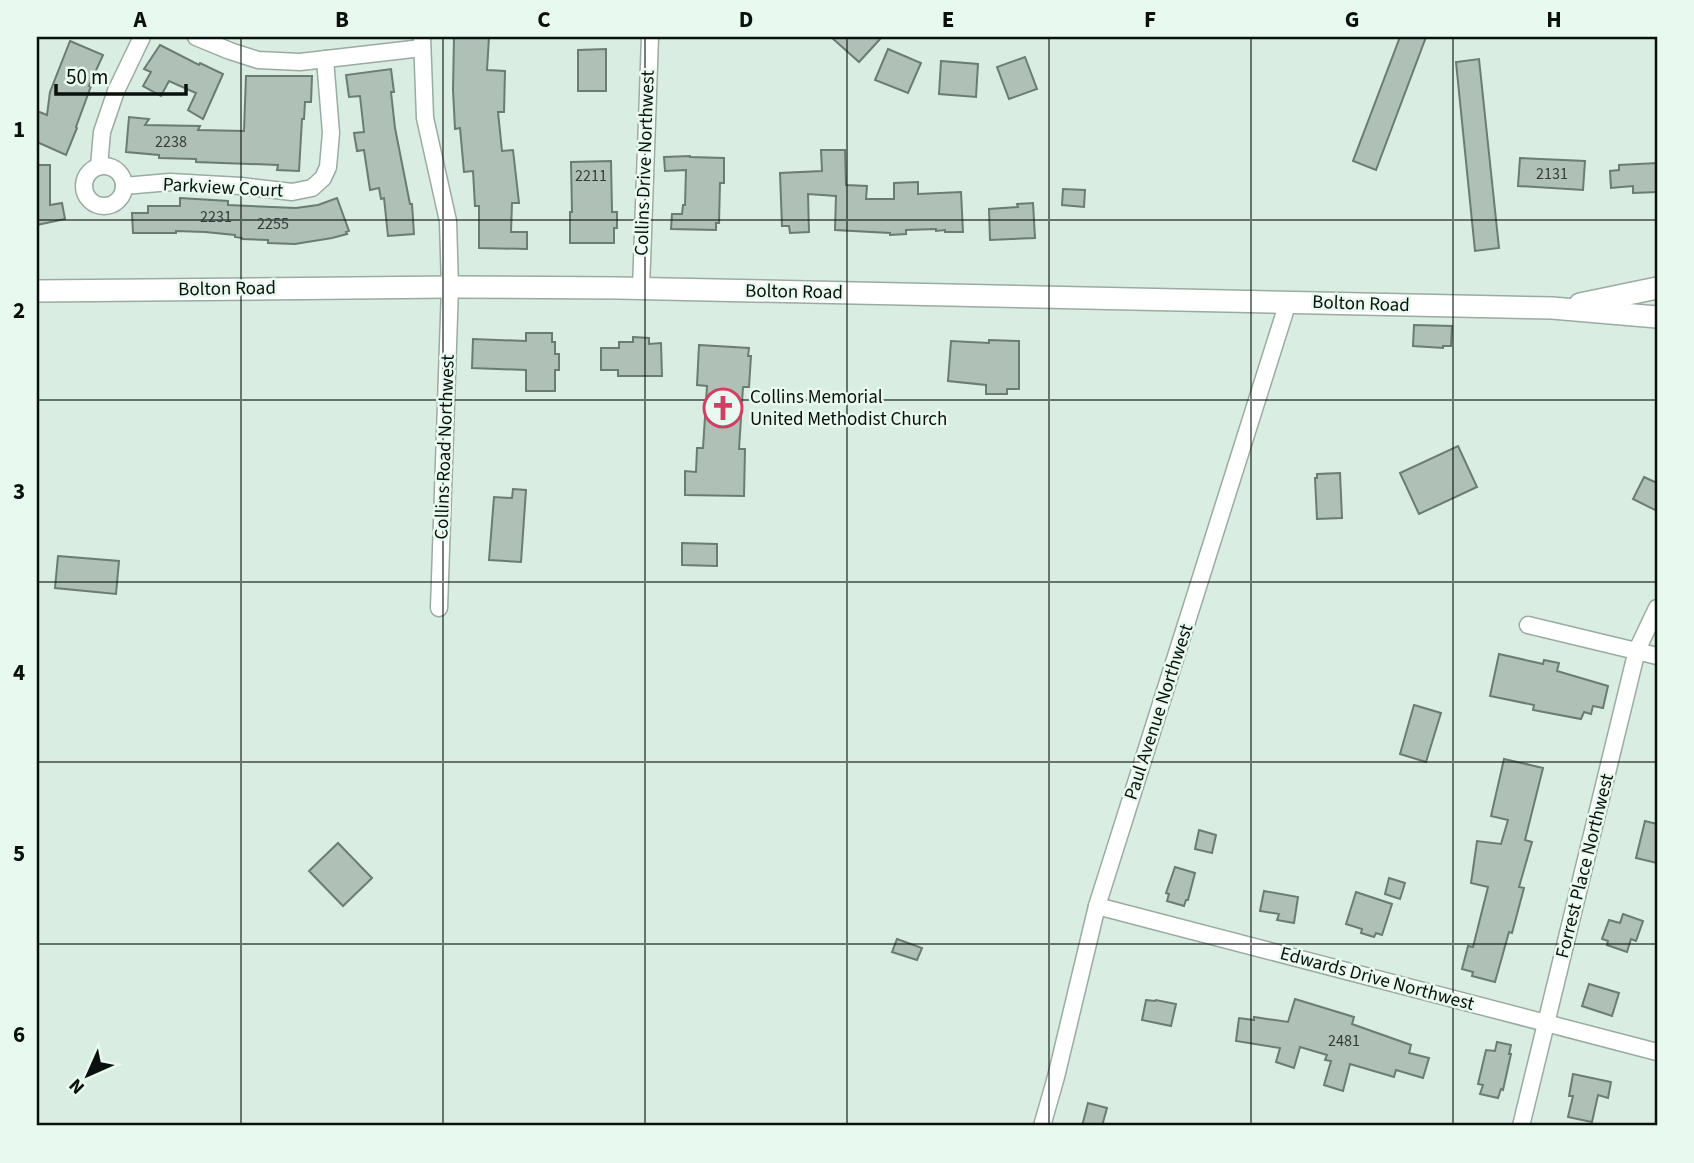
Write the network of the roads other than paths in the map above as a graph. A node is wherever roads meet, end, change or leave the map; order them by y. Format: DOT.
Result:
graph roads {
  1 [pos="142,37"];
  2 [pos="196,37"];
  3 [pos="650,37"];
  4 [pos="422,42"];
  5 [pos="325,59"];
  6 [pos="99,166"];
  7 [pos="124,186"];
  8 [pos="450,287"];
  9 [pos="1657,288"];
  10 [pos="640,289"];
  11 [pos="37,291"];
  12 [pos="1288,302"];
  13 [pos="1657,303"];
  14 [pos="1552,308"];
  15 [pos="1601,312"];
  16 [pos="1657,317"];
  17 [pos="439,608"];
  18 [pos="1657,608"];
  19 [pos="1528,625"];
  20 [pos="1637,650"];
  21 [pos="1657,656"];
  22 [pos="1097,905"];
  23 [pos="1546,1023"];
  24 [pos="1657,1052"];
  25 [pos="1042,1126"];
  26 [pos="1521,1126"];
  1 -- 6 [label="street"];
  2 -- 5 [label="street"];
  3 -- 10 [label="street, Collins Drive Northwest"];
  4 -- 5 [label="street"];
  4 -- 8 [label="street"];
  5 -- 7 [label="street, Parkview Court"];
  6 -- 7 [label="street"];
  6 -- 7 [label="street"];
  8 -- 10 [label="street, Bolton Road"];
  8 -- 11 [label="street, Bolton Road"];
  8 -- 17 [label="street, Collins Road Northwest"];
  9 -- 14 [label="street, Bolton Road"];
  10 -- 12 [label="street, Bolton Road"];
  12 -- 14 [label="street, Bolton Road"];
  12 -- 22 [label="street, Paul Avenue Northwest"];
  13 -- 15 [label="street"];
  14 -- 15 [label="street, Bolton Road"];
  15 -- 16 [label="street, Bolton Road"];
  18 -- 20 [label="street, Forrest Place Northwest"];
  19 -- 20 [label="street"];
  20 -- 21 [label="street"];
  20 -- 23 [label="street, Forrest Place Northwest"];
  22 -- 23 [label="street, Edwards Drive Northwest"];
  22 -- 25 [label="street, Paul Avenue Northwest"];
  23 -- 24 [label="street, Edwards Drive Northwest"];
  23 -- 26 [label="street, Forrest Place Northwest"];
}
